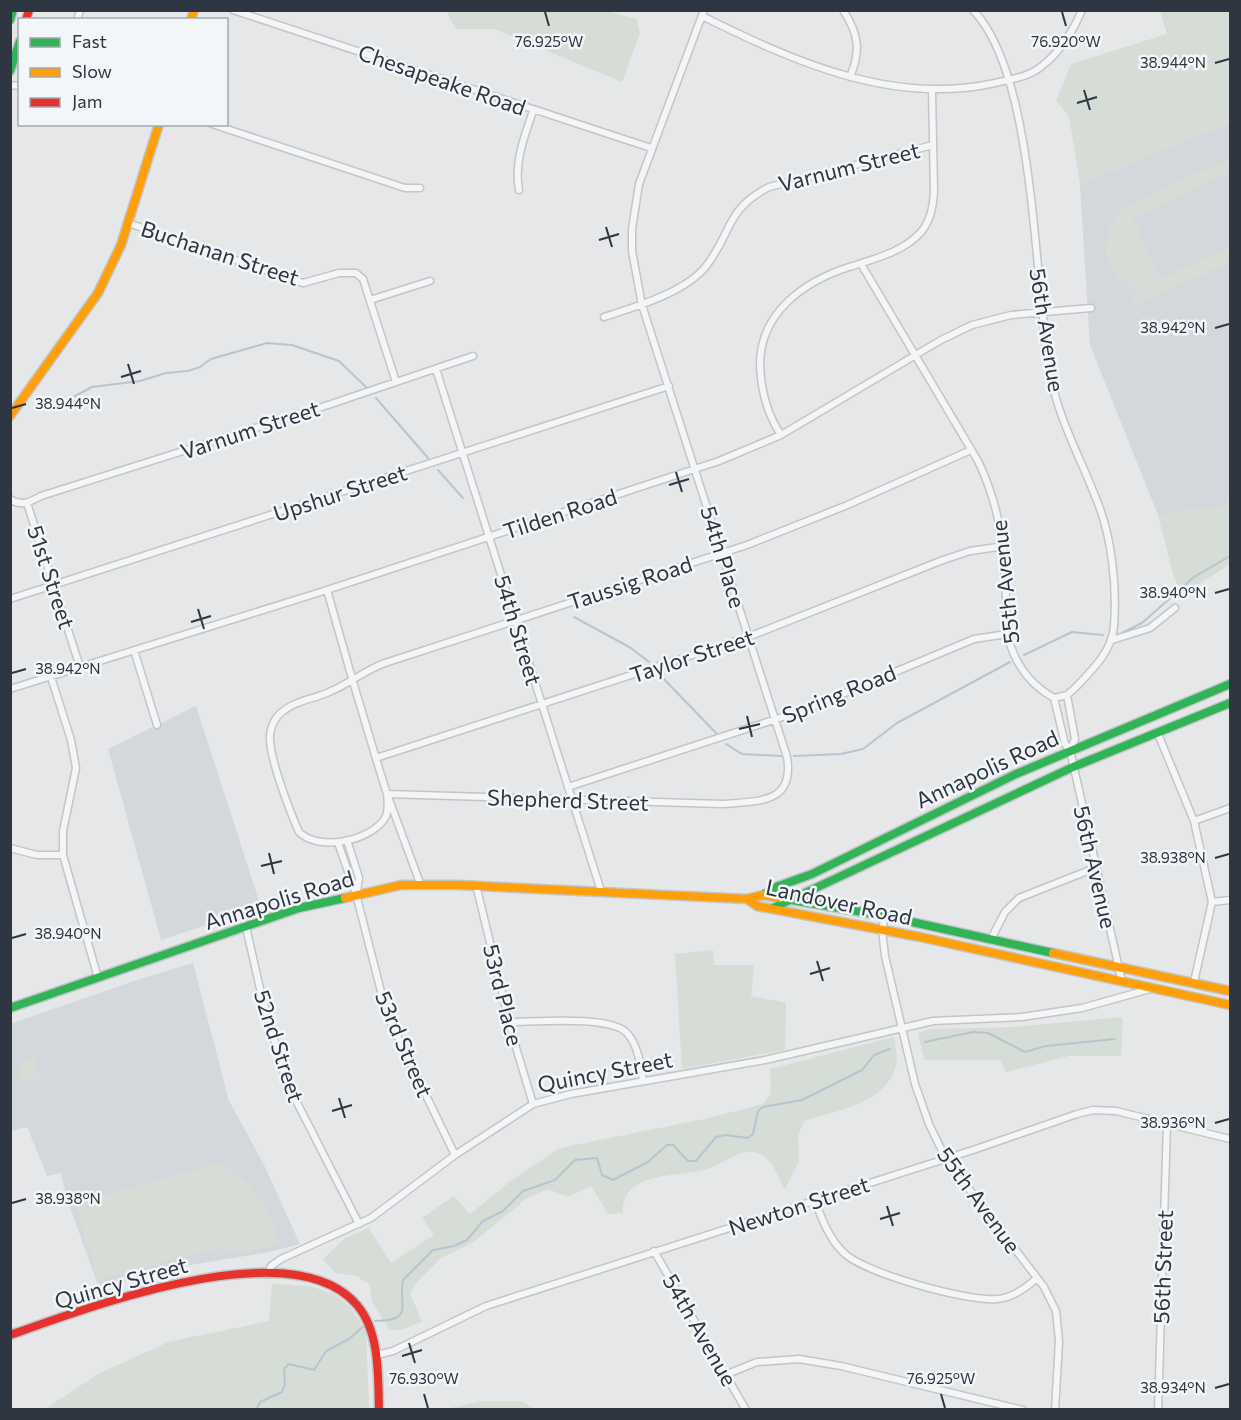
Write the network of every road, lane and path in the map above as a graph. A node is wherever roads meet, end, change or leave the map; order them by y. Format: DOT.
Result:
graph roads {
  1 [pos="13,10"];
  2 [pos="233,10"];
  3 [pos="843,10"];
  4 [pos="973,10"];
  5 [pos="1082,10"];
  6 [pos="703,13"];
  7 [pos="10,20"];
  8 [pos="18,47"];
  9 [pos="10,71"];
  10 [pos="849,77"];
  11 [pos="1009,80"];
  12 [pos="933,91"];
  13 [pos="533,111"];
  14 [pos="158,126"];
  15 [pos="218,126"];
  16 [pos="933,145"];
  17 [pos="651,148"];
  18 [pos="420,188"];
  19 [pos="519,190"];
  20 [pos="128,223"];
  21 [pos="861,264"];
  22 [pos="430,281"];
  23 [pos="369,298"];
  24 [pos="642,305"];
  25 [pos="1091,308"];
  26 [pos="1042,313"];
  27 [pos="604,316"];
  28 [pos="473,356"];
  29 [pos="914,356"];
  30 [pos="436,369"];
  31 [pos="396,382"];
  32 [pos="669,386"];
  33 [pos="10,416"];
  34 [pos="781,435"];
  35 [pos="971,450"];
  36 [pos="462,453"];
  37 [pos="696,469"];
  38 [pos="10,499"];
  39 [pos="27,503"];
  40 [pos="489,538"];
  41 [pos="1005,546"];
  42 [pos="723,554"];
  43 [pos="53,585"];
  44 [pos="327,590"];
  45 [pos="10,599"];
  46 [pos="1175,608"];
  47 [pos="515,621"];
  48 [pos="1007,634"];
  49 [pos="748,637"];
  50 [pos="1112,640"];
  51 [pos="134,650"];
  52 [pos="80,667"];
  53 [pos="51,677"];
  54 [pos="352,678"];
  55 [pos="1230,684"];
  56 [pos="10,689"];
  57 [pos="1067,695"];
  58 [pos="1054,698"];
  59 [pos="1230,703"];
  60 [pos="542,705"];
  61 [pos="775,720"];
  62 [pos="157,725"];
  63 [pos="1158,734"];
  64 [pos="1070,750"];
  65 [pos="376,758"];
  66 [pos="1073,768"];
  67 [pos="568,788"];
  68 [pos="387,794"];
  69 [pos="572,800"];
  70 [pos="749,802"];
  71 [pos="1230,808"];
  72 [pos="1194,821"];
  73 [pos="347,840"];
  74 [pos="338,843"];
  75 [pos="10,848"];
  76 [pos="63,855"];
  77 [pos="1095,868"];
  78 [pos="420,884"];
  79 [pos="476,885"];
  80 [pos="818,886"];
  81 [pos="601,891"];
  82 [pos="356,894"];
  83 [pos="763,895"];
  84 [pos="747,899"];
  85 [pos="786,900"];
  86 [pos="1230,900"];
  87 [pos="1212,902"];
  88 [pos="821,904"];
  89 [pos="773,908"];
  90 [pos="885,916"];
  91 [pos="246,927"];
  92 [pos="882,930"];
  93 [pos="991,939"];
  94 [pos="1118,967"];
  95 [pos="98,978"];
  96 [pos="1122,982"];
  97 [pos="1194,982"];
  98 [pos="1150,988"];
  99 [pos="1230,991"];
  100 [pos="1230,1005"];
  101 [pos="10,1008"];
  102 [pos="509,1022"];
  103 [pos="903,1028"];
  104 [pos="643,1081"];
  105 [pos="533,1104"];
  106 [pos="1167,1125"];
  107 [pos="1230,1139"];
  108 [pos="455,1155"];
  109 [pos="946,1158"];
  110 [pos="815,1201"];
  111 [pos="359,1224"];
  112 [pos="654,1251"];
  113 [pos="267,1274"];
  114 [pos="1037,1278"];
  115 [pos="10,1335"];
  116 [pos="376,1355"];
  117 [pos="725,1375"];
  118 [pos="379,1410"];
  119 [pos="746,1410"];
  120 [pos="1023,1410"];
  121 [pos="1055,1410"];
  122 [pos="1158,1410"];
  1 -- 7 [label="main road"];
  2 -- 13 [label="street, Chesapeake Road"];
  3 -- 10 [label="street"];
  4 -- 11 [label="street, 56th Avenue"];
  5 -- 11 [label="street"];
  6 -- 10 [label="street"];
  6 -- 17 [label="street"];
  8 -- 9 [label="main road"];
  10 -- 12 [label="street"];
  11 -- 12 [label="street"];
  11 -- 26 [label="street, 56th Avenue"];
  12 -- 16 [label="street"];
  13 -- 17 [label="street, Chesapeake Road"];
  13 -- 19 [label="street"];
  14 -- 20 [label="main road"];
  15 -- 18 [label="street"];
  16 -- 21 [label="street"];
  16 -- 24 [label="street, Varnum Street"];
  17 -- 24 [label="street, 54th Place"];
  20 -- 23 [label="street, Buchanan Street"];
  20 -- 33 [label="main road"];
  21 -- 29 [label="street, 55th Avenue"];
  21 -- 34 [label="street"];
  22 -- 23 [label="street"];
  23 -- 31 [label="street"];
  24 -- 27 [label="street, Varnum Street"];
  24 -- 32 [label="street, 54th Place"];
  25 -- 26 [label="street, Tilden Road"];
  26 -- 29 [label="street, Tilden Road"];
  26 -- 50 [label="street, 56th Avenue"];
  28 -- 30 [label="street, Varnum Street"];
  29 -- 34 [label="street, Tilden Road"];
  29 -- 35 [label="street, 55th Avenue"];
  30 -- 31 [label="street, Varnum Street"];
  30 -- 36 [label="street, 54th Street"];
  31 -- 39 [label="street, Varnum Street"];
  32 -- 36 [label="street, Upshur Street"];
  32 -- 37 [label="street, 54th Place"];
  34 -- 37 [label="street, Tilden Road"];
  35 -- 41 [label="street, 55th Avenue"];
  35 -- 42 [label="street, Taussig Road"];
  36 -- 40 [label="street, 54th Street"];
  36 -- 43 [label="street, Upshur Street"];
  37 -- 40 [label="street, Tilden Road"];
  37 -- 42 [label="street, 54th Place"];
  38 -- 39 [label="street, 51st Street"];
  39 -- 43 [label="street, 51st Street"];
  40 -- 44 [label="street, Tilden Road"];
  40 -- 47 [label="street, 54th Street"];
  41 -- 48 [label="street, 55th Avenue"];
  41 -- 49 [label="street, Taylor Street"];
  42 -- 47 [label="street, Taussig Road"];
  42 -- 49 [label="street, 54th Place"];
  43 -- 45 [label="street, Upshur Street"];
  43 -- 52 [label="street, 51st Street"];
  44 -- 51 [label="street, Tilden Road"];
  44 -- 54 [label="street"];
  46 -- 50 [label="street"];
  47 -- 54 [label="street, Taussig Road"];
  47 -- 60 [label="street, 54th Street"];
  48 -- 58 [label="street, 55th Avenue"];
  48 -- 61 [label="street, Spring Road"];
  49 -- 60 [label="street, Taylor Street"];
  49 -- 61 [label="street, 54th Place"];
  50 -- 57 [label="street"];
  51 -- 52 [label="street, Tilden Road"];
  51 -- 62 [label="street"];
  52 -- 53 [label="street, Tilden Road"];
  53 -- 56 [label="street, Tilden Road"];
  53 -- 76 [label="street"];
  54 -- 65 [label="street"];
  54 -- 74 [label="street, Taussig Road"];
  55 -- 64 [label="main road, Annapolis Road"];
  57 -- 58 [label="street"];
  57 -- 64 [label="street"];
  58 -- 64 [label="street"];
  59 -- 63 [label="main road, Annapolis Road"];
  60 -- 65 [label="street, Taylor Street"];
  60 -- 67 [label="street, 54th Street"];
  61 -- 67 [label="street, Spring Road"];
  61 -- 70 [label="street, 54th Place"];
  63 -- 66 [label="main road, Annapolis Road"];
  63 -- 72 [label="street"];
  64 -- 66 [label="street, 56th Avenue"];
  64 -- 83 [label="main road, Annapolis Road"];
  65 -- 68 [label="street"];
  66 -- 77 [label="street, 56th Avenue"];
  66 -- 80 [label="main road, Annapolis Road"];
  67 -- 69 [label="street, 54th Street"];
  68 -- 69 [label="street, Shepherd Street"];
  68 -- 73 [label="street"];
  68 -- 78 [label="street"];
  69 -- 70 [label="street, Shepherd Street"];
  69 -- 81 [label="street, 54th Street"];
  71 -- 72 [label="street"];
  72 -- 87 [label="street"];
  73 -- 74 [label="street"];
  73 -- 82 [label="street"];
  74 -- 82 [label="street"];
  75 -- 76 [label="street"];
  76 -- 95 [label="street"];
  77 -- 93 [label="street"];
  77 -- 94 [label="street, 56th Avenue"];
  78 -- 79 [label="main road, Annapolis Road"];
  78 -- 82 [label="main road, Annapolis Road"];
  79 -- 81 [label="main road, Annapolis Road"];
  79 -- 102 [label="street, 53rd Place"];
  80 -- 85 [label="main road, Annapolis Road"];
  80 -- 88 [label="main road"];
  81 -- 84 [label="main road, Annapolis Road"];
  82 -- 91 [label="main road, Annapolis Road"];
  82 -- 108 [label="street, 53rd Street"];
  83 -- 84 [label="main road, Landover Road"];
  83 -- 85 [label="main road, Landover Road"];
  84 -- 89 [label="main road, Landover Road"];
  85 -- 88 [label="main road, Landover Road"];
  85 -- 89 [label="main road, Annapolis Road"];
  86 -- 87 [label="street"];
  87 -- 97 [label="street"];
  88 -- 90 [label="main road, Landover Road"];
  89 -- 92 [label="main road, Landover Road"];
  90 -- 92 [label="street, 55th Avenue"];
  90 -- 93 [label="main road, Landover Road"];
  91 -- 95 [label="main road, Annapolis Road"];
  91 -- 111 [label="street, 52nd Street"];
  92 -- 96 [label="main road, Landover Road"];
  92 -- 103 [label="street, 55th Avenue"];
  93 -- 94 [label="main road, Landover Road"];
  94 -- 96 [label="street, 56th Avenue"];
  94 -- 97 [label="main road, Landover Road"];
  95 -- 101 [label="main road, Annapolis Road"];
  96 -- 98 [label="main road, Landover Road"];
  97 -- 99 [label="main road, Landover Road"];
  98 -- 100 [label="main road, Landover Road"];
  98 -- 103 [label="street, Quincy Street"];
  102 -- 104 [label="street"];
  102 -- 105 [label="street, 53rd Place"];
  103 -- 104 [label="street, Quincy Street"];
  103 -- 109 [label="street, 55th Avenue"];
  104 -- 105 [label="street, Quincy Street"];
  105 -- 108 [label="street, Quincy Street"];
  106 -- 107 [label="street, Newton Street"];
  106 -- 109 [label="street, Newton Street"];
  106 -- 122 [label="street, 56th Street"];
  108 -- 111 [label="street, Quincy Street"];
  109 -- 110 [label="street, Newton Street"];
  109 -- 114 [label="street, 55th Avenue"];
  110 -- 112 [label="street, Newton Street"];
  110 -- 114 [label="street"];
  111 -- 113 [label="street, Quincy Street"];
  112 -- 116 [label="street, Newton Street"];
  112 -- 117 [label="street, 54th Avenue"];
  113 -- 115 [label="main road, Quincy Street"];
  113 -- 116 [label="main road"];
  114 -- 121 [label="street, 55th Avenue"];
  116 -- 118 [label="main road"];
  117 -- 119 [label="street, 54th Avenue"];
  117 -- 120 [label="street"];
}
